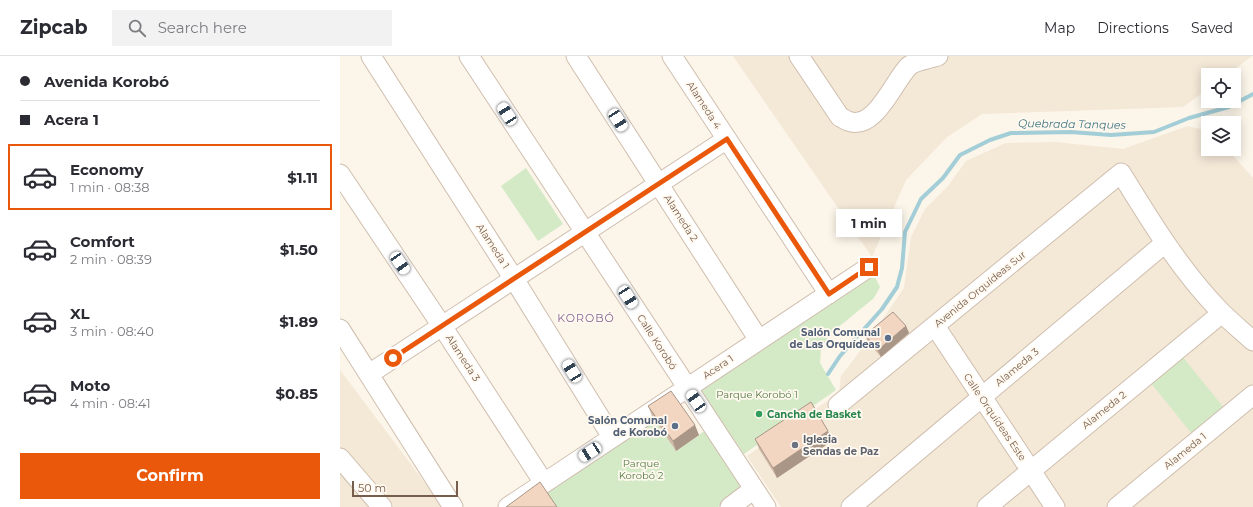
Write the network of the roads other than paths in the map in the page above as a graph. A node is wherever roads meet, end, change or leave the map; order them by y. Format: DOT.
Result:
graph roads {
  1 [pos="371,56"];
  2 [pos="576,56"];
  3 [pos="672,56"];
  4 [pos="800,56"];
  5 [pos="938,56"];
  6 [pos="474,58"];
  7 [pos="907,61"];
  8 [pos="727,139"];
  9 [pos="340,174"];
  10 [pos="659,184"];
  11 [pos="586,232"];
  12 [pos="1164,243"];
  13 [pos="869,267"];
  14 [pos="514,279"];
  15 [pos="829,294"];
  16 [pos="1222,313"];
  17 [pos="442,326"];
  18 [pos="935,326"];
  19 [pos="340,329"];
  20 [pos="759,340"];
  21 [pos="1253,341"];
  22 [pos="369,374"];
  23 [pos="687,388"];
  24 [pos="1253,395"];
  25 [pos="982,397"];
  26 [pos="838,405"];
  27 [pos="612,437"];
  28 [pos="1030,470"];
  29 [pos="344,472"];
  30 [pos="544,483"];
  31 [pos="754,489"];
  32 [pos="382,507"];
  33 [pos="453,507"];
  34 [pos="508,507"];
  35 [pos="730,507"];
  36 [pos="766,507"];
  37 [pos="851,507"];
  38 [pos="987,507"];
  39 [pos="1055,507"];
  40 [pos="1116,507"];
  1 -- 14 [label="street, Alameda 1"];
  2 -- 10 [label="street, Alameda 2"];
  3 -- 8 [label="street, Alameda 4"];
  4 -- 7 [label="street"];
  5 -- 7 [label="street"];
  6 -- 11 [label="street, Calle Korobó"];
  8 -- 10 [label="street"];
  8 -- 15 [label="street, Alameda 4"];
  9 -- 17 [label="street, Alameda 3"];
  10 -- 11 [label="street"];
  10 -- 20 [label="street, Alameda 2"];
  11 -- 14 [label="street"];
  11 -- 23 [label="street, Calle Korobó"];
  12 -- 16 [label="street"];
  12 -- 18 [label="street, Avenida Orquídeas Sur"];
  12 -- 25 [label="street, Alameda 3"];
  13 -- 15 [label="street, Acera 1"];
  14 -- 17 [label="street"];
  14 -- 27 [label="street, Alameda 1"];
  15 -- 20 [label="street, Acera 1"];
  16 -- 21 [label="street"];
  16 -- 28 [label="street, Alameda 2"];
  17 -- 22 [label="street"];
  17 -- 30 [label="street, Alameda 3"];
  18 -- 25 [label="street, Calle Orquídeas Este"];
  18 -- 26 [label="street, Avenida Orquídeas Sur"];
  19 -- 22 [label="street"];
  20 -- 23 [label="street, Acera 1"];
  22 -- 33 [label="street"];
  23 -- 27 [label="street, Acera 1"];
  23 -- 31 [label="street, Calle Korobó"];
  24 -- 40 [label="street, Alameda 1"];
  25 -- 28 [label="street, Calle Orquídeas Este"];
  25 -- 37 [label="street, Alameda 3"];
  27 -- 30 [label="street, Acera 1"];
  28 -- 38 [label="street, Alameda 2"];
  28 -- 39 [label="street, Calle Orquídeas Este"];
  29 -- 32 [label="street"];
  30 -- 34 [label="street, Acera 1"];
  31 -- 35 [label="street"];
  31 -- 36 [label="street, Calle Korobó"];
}
